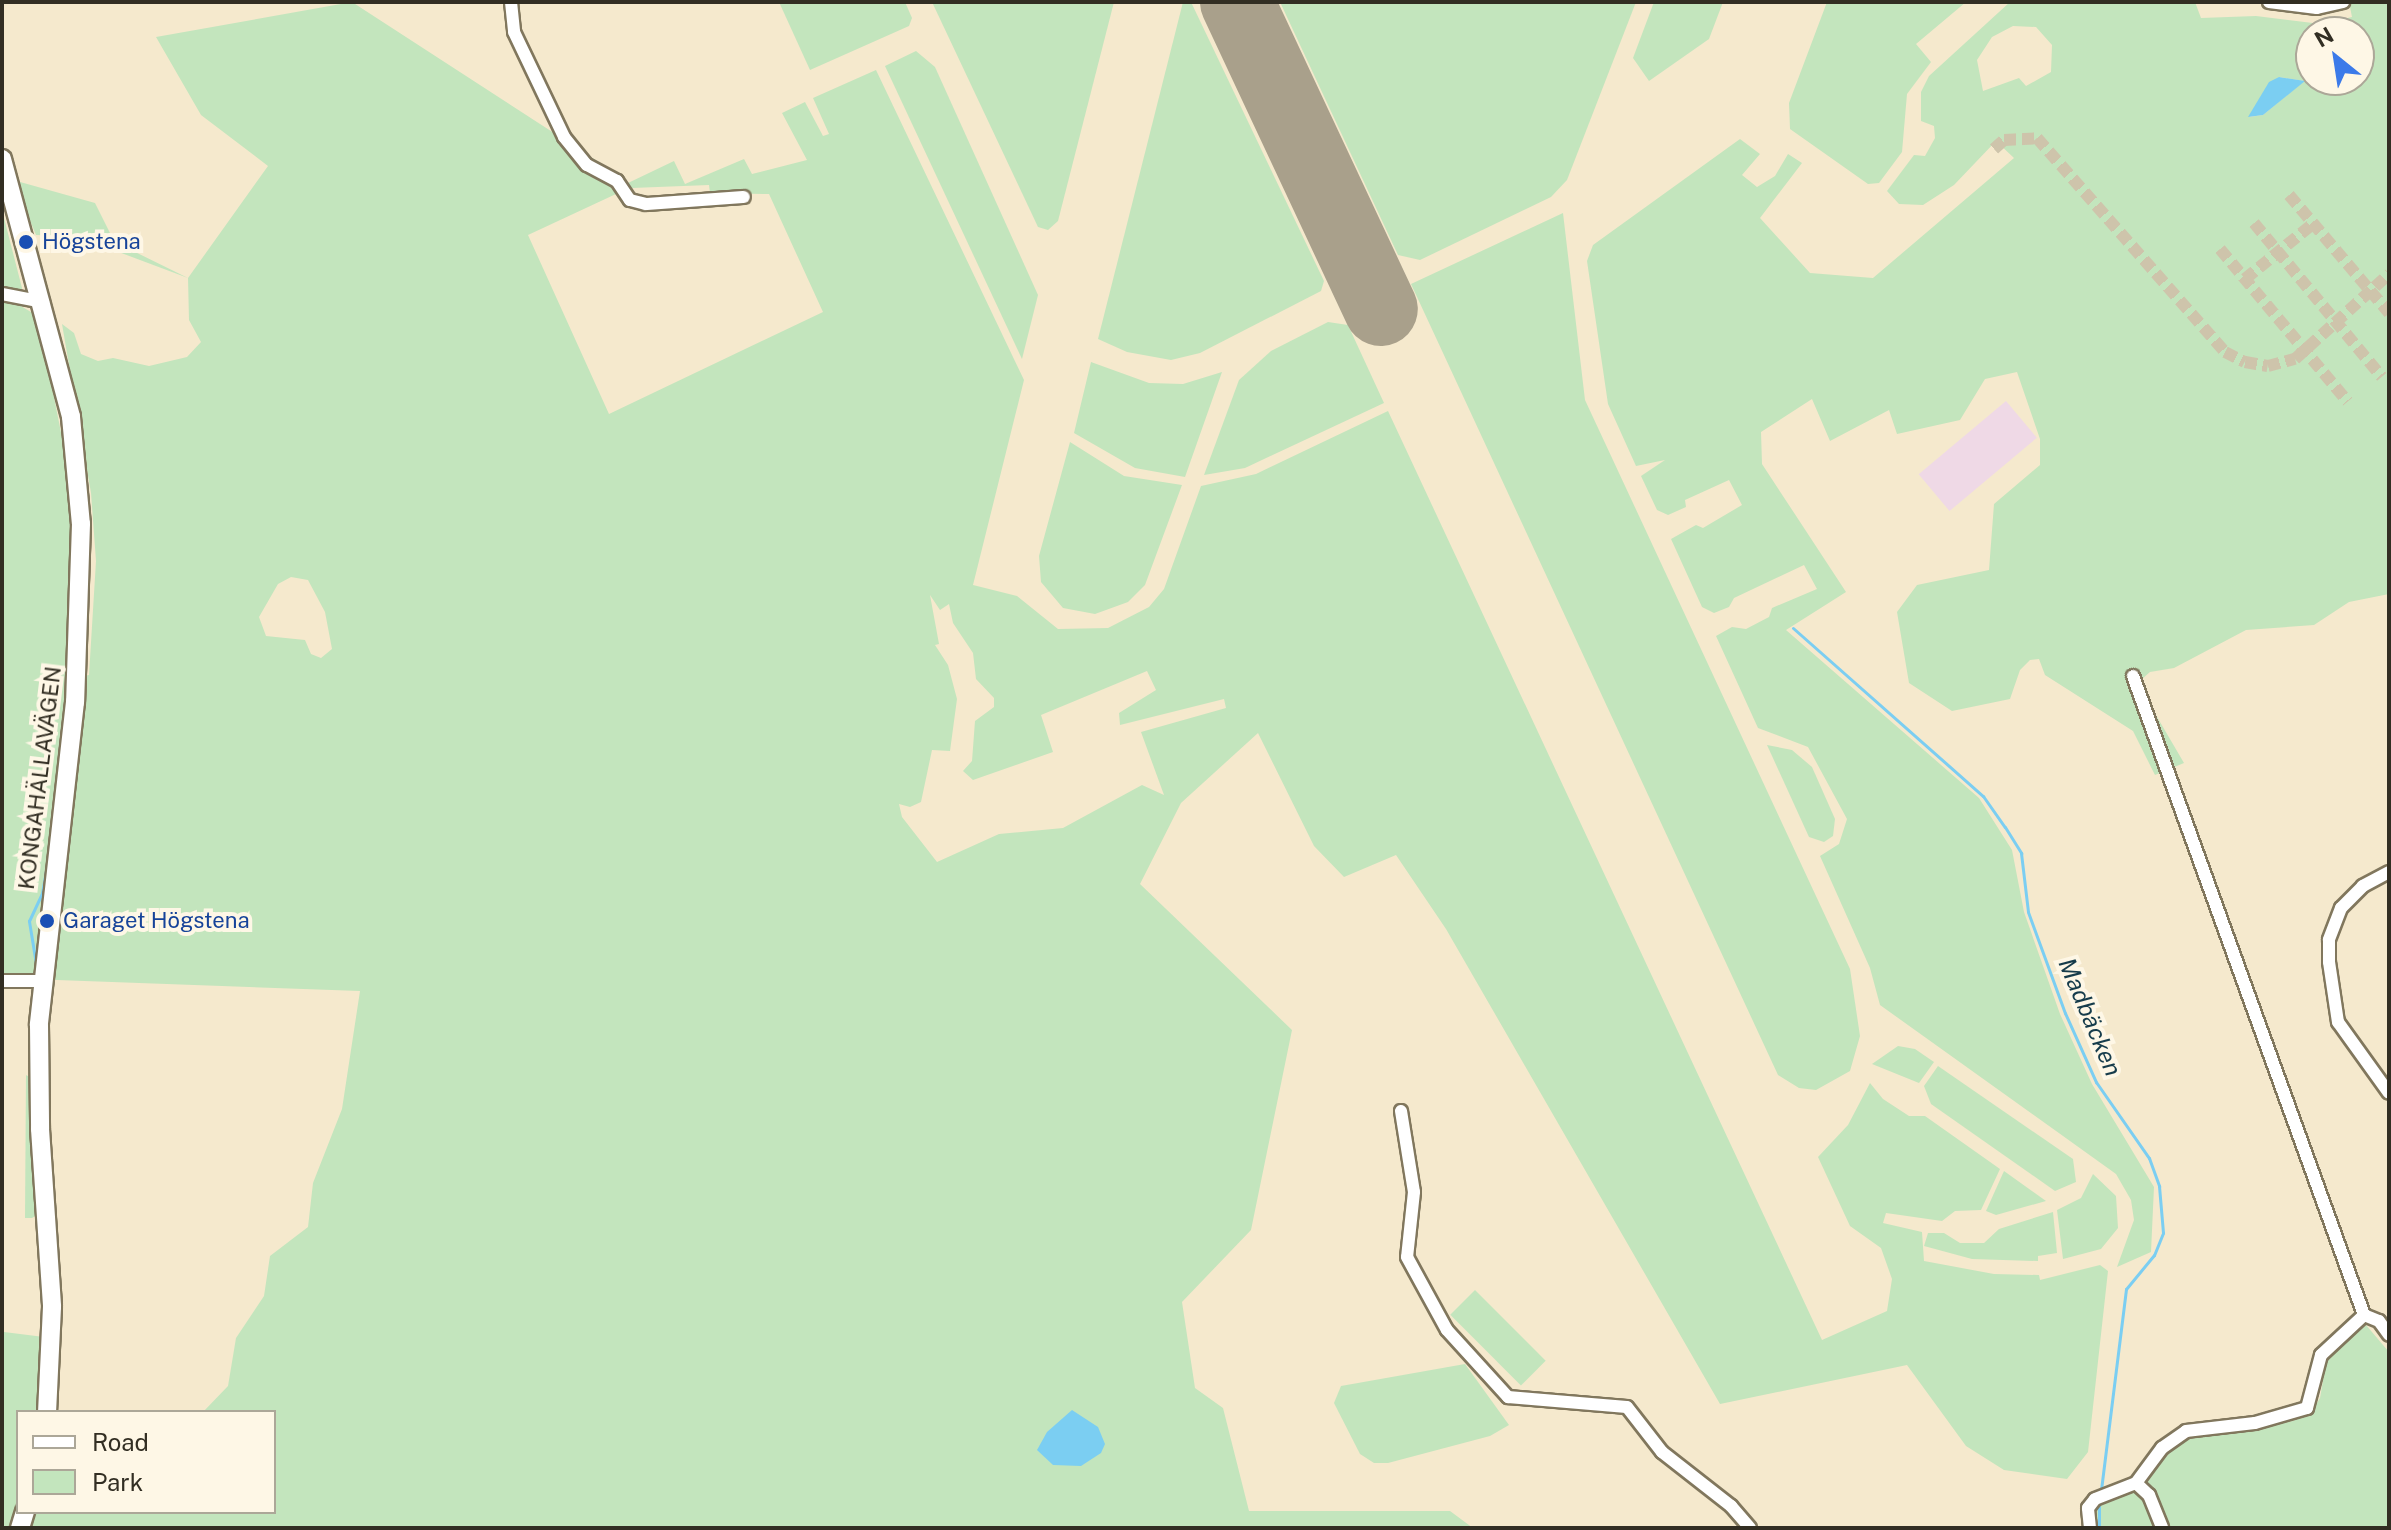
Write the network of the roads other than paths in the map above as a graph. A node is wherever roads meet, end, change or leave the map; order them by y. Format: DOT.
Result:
graph roads {
  1 [pos="511,2"];
  2 [pos="2269,2"];
  3 [pos="2343,2"];
  4 [pos="2,159"];
  5 [pos="744,197"];
  6 [pos="2,294"];
  7 [pos="43,302"];
  8 [pos="2133,676"];
  9 [pos="2389,872"];
  10 [pos="2,981"];
  11 [pos="42,981"];
  12 [pos="2389,1093"];
  13 [pos="1401,1111"];
  14 [pos="2364,1315"];
  15 [pos="2389,1335"];
  16 [pos="47,1410"];
  17 [pos="2136,1483"];
  18 [pos="1750,1528"];
  19 [pos="2090,1528"];
  20 [pos="2162,1528"];
  1 -- 5 [label="street"];
  2 -- 3 [label="street"];
  4 -- 7 [label="street, KONGAHÄLLAVÄGEN"];
  6 -- 7 [label="street"];
  7 -- 11 [label="street, KONGAHÄLLAVÄGEN"];
  8 -- 14 [label="street"];
  9 -- 12 [label="street"];
  10 -- 11 [label="street"];
  11 -- 16 [label="street, KONGAHÄLLAVÄGEN"];
  13 -- 18 [label="street"];
  14 -- 15 [label="street"];
  14 -- 17 [label="street"];
  17 -- 19 [label="street"];
  17 -- 20 [label="street"];
}
